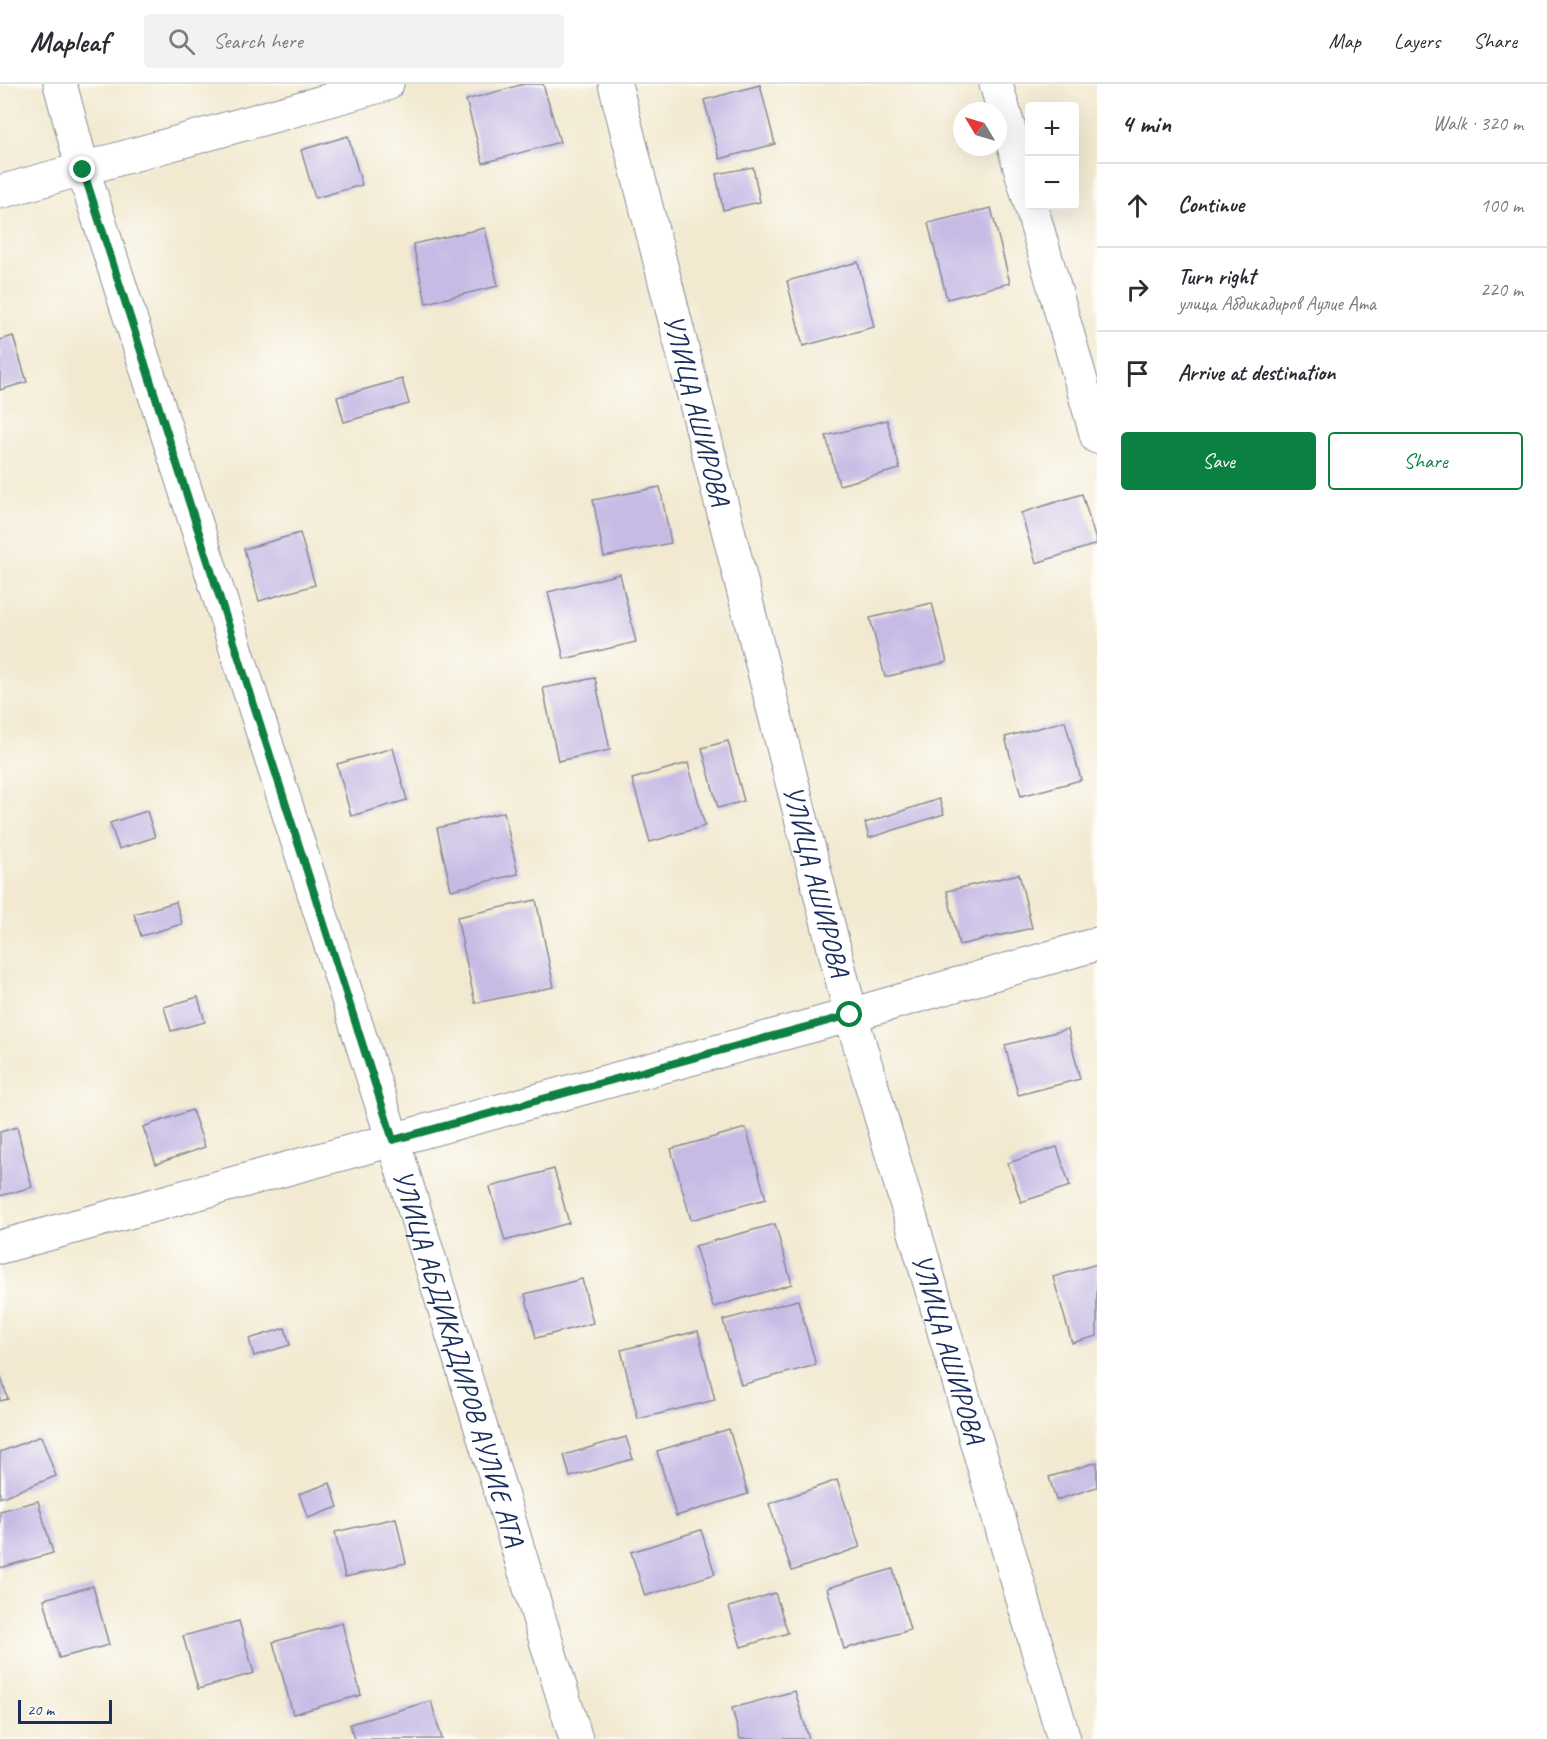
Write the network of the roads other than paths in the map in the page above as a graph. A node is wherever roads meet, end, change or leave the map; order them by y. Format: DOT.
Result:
graph roads {
  1 [pos="60,84"];
  2 [pos="387,84"];
  3 [pos="615,84"];
  4 [pos="996,84"];
  5 [pos="83,170"];
  6 [pos="1025,186"];
  7 [pos="0,192"];
  8 [pos="1032,210"];
  9 [pos="1097,437"];
  10 [pos="1097,944"];
  11 [pos="850,1015"];
  12 [pos="393,1140"];
  13 [pos="0,1247"];
  14 [pos="576,1739"];
  15 [pos="1064,1739"];
  1 -- 5 [label="street, УЛИЦА АБДИКАДИРОВ АУЛИЕ АТА"];
  2 -- 5 [label="street"];
  3 -- 11 [label="street, УЛИЦА АШИРОВА"];
  4 -- 6 [label="street"];
  5 -- 7 [label="street"];
  5 -- 12 [label="street, УЛИЦА АБДИКАДИРОВ АУЛИЕ АТА"];
  8 -- 9 [label="street"];
  10 -- 11 [label="street"];
  11 -- 12 [label="street"];
  11 -- 15 [label="street, УЛИЦА АШИРОВА"];
  12 -- 13 [label="street"];
  12 -- 14 [label="street, УЛИЦА АБДИКАДИРОВ АУЛИЕ АТА"];
}
